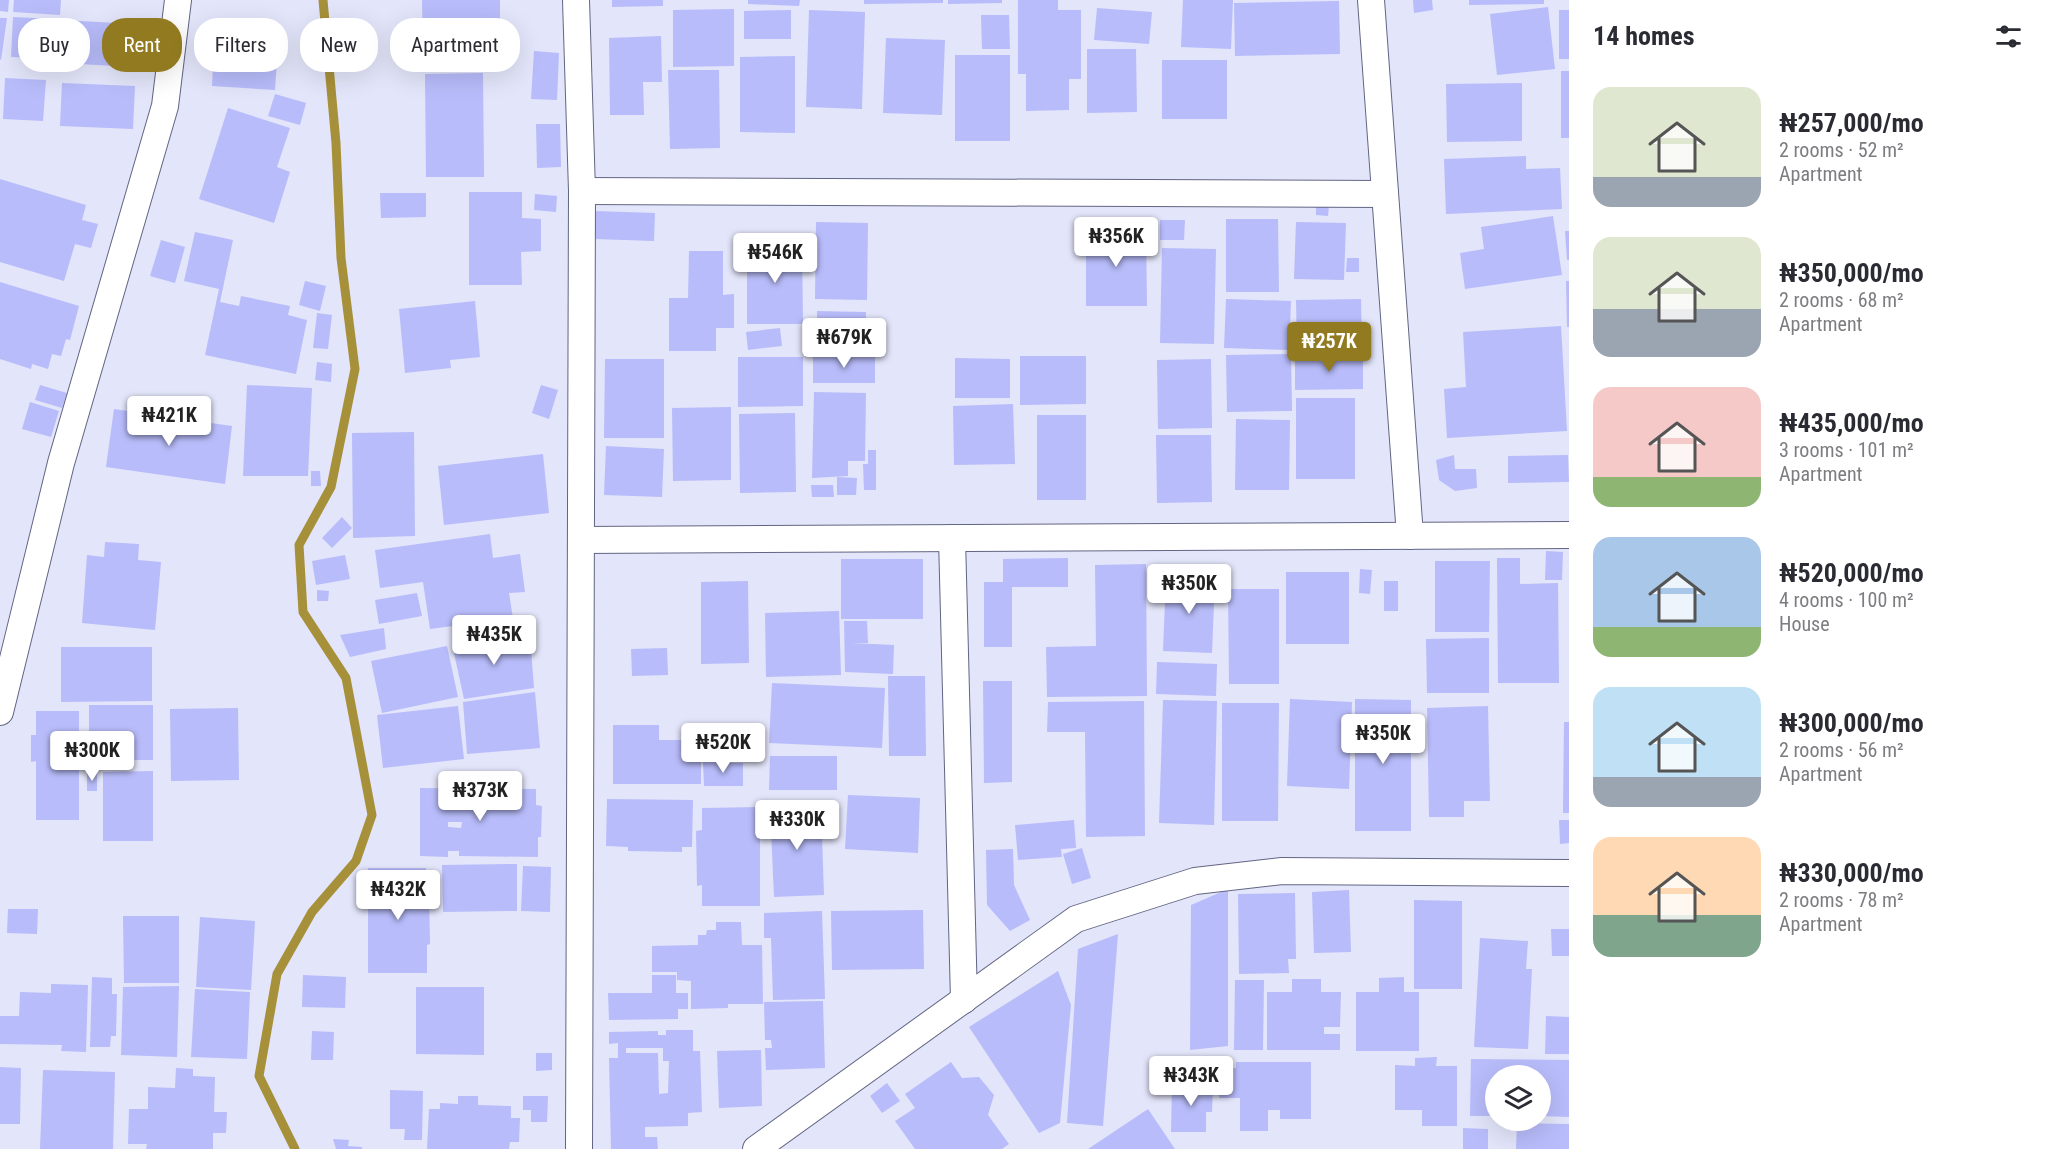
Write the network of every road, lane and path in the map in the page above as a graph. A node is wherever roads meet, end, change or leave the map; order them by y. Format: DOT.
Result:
graph roads {
  1 [pos="178,0"];
  2 [pos="576,0"];
  3 [pos="1371,0"];
  4 [pos="582,191"];
  5 [pos="1385,194"];
  6 [pos="1569,535"];
  7 [pos="1410,536"];
  8 [pos="952,538"];
  9 [pos="581,540"];
  10 [pos="0,712"];
  11 [pos="1569,873"];
  12 [pos="964,1000"];
  13 [pos="579,1149"];
  14 [pos="756,1149"];
  1 -- 10 [label="street"];
  2 -- 4 [label="street"];
  3 -- 5 [label="street"];
  4 -- 5 [label="street"];
  4 -- 9 [label="street"];
  5 -- 7 [label="street"];
  6 -- 7 [label="street"];
  7 -- 8 [label="street"];
  8 -- 9 [label="street"];
  8 -- 12 [label="street"];
  9 -- 13 [label="street"];
  11 -- 12 [label="street"];
  12 -- 14 [label="street"];
}
